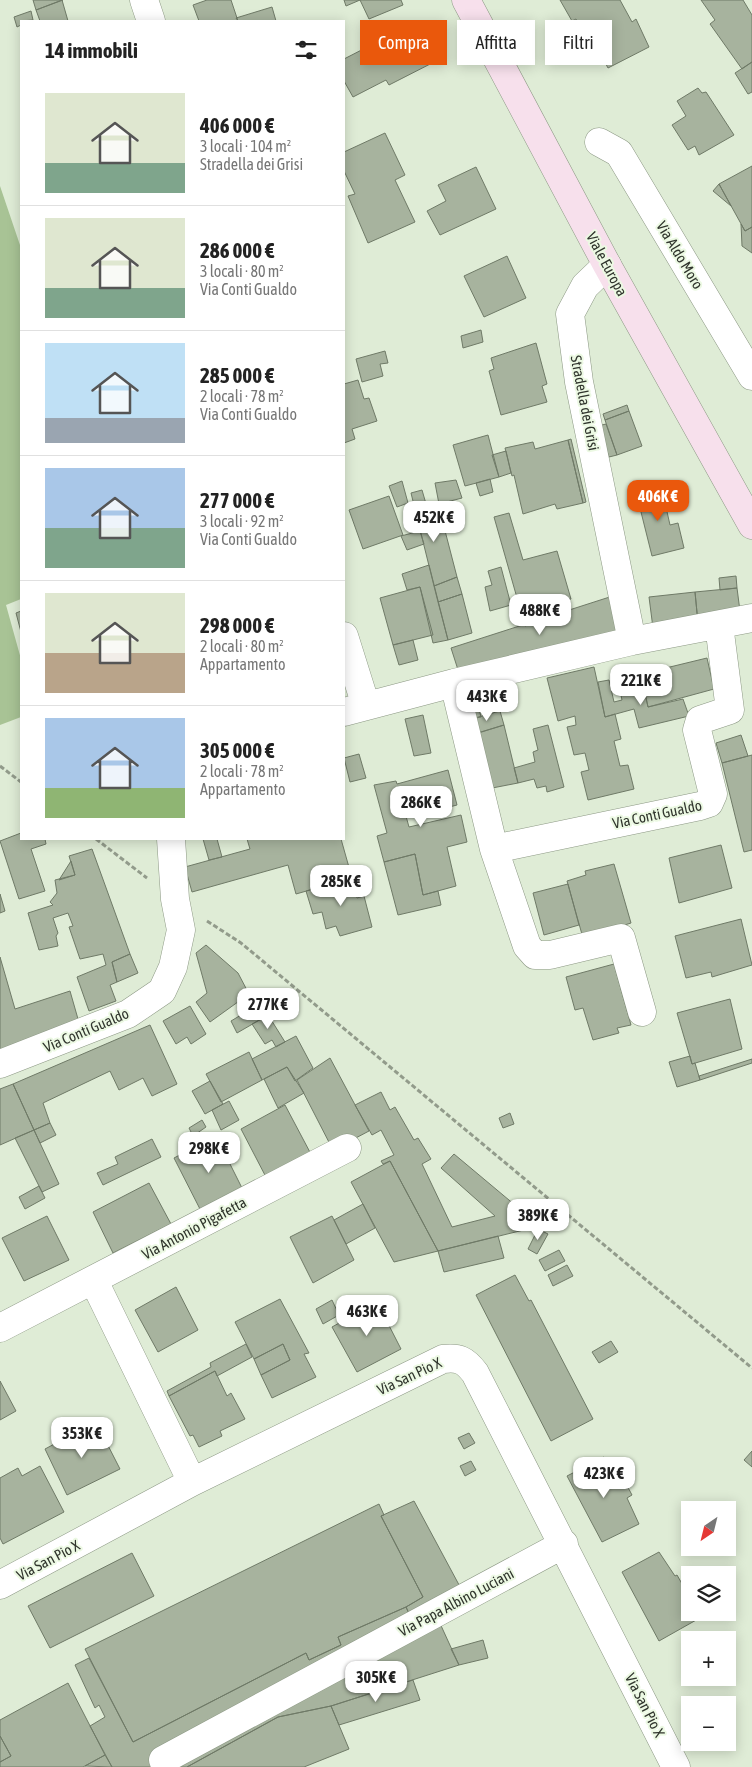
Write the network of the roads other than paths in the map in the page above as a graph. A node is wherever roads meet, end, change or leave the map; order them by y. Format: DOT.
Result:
graph roads {
  1 [pos="144,0"];
  2 [pos="466,0"];
  3 [pos="151,20"];
  4 [pos="599,142"];
  5 [pos="607,266"];
  6 [pos="752,376"];
  7 [pos="752,525"];
  8 [pos="752,618"];
  9 [pos="719,625"];
  10 [pos="632,641"];
  11 [pos="345,643"];
  12 [pos="454,683"];
  13 [pos="355,709"];
  14 [pos="171,840"];
  15 [pos="494,849"];
  16 [pos="642,1012"];
  17 [pos="0,1064"];
  18 [pos="348,1148"];
  19 [pos="94,1281"];
  20 [pos="0,1328"];
  21 [pos="192,1482"];
  22 [pos="564,1544"];
  23 [pos="0,1585"];
  24 [pos="162,1760"];
  25 [pos="676,1767"];
  1 -- 3 [label="street"];
  2 -- 5 [label="main road, Viale Europa"];
  4 -- 6 [label="street, Via Aldo Moro"];
  5 -- 7 [label="main road, Viale Europa"];
  5 -- 10 [label="street, Stradella dei Grisi"];
  8 -- 9 [label="street"];
  9 -- 10 [label="street"];
  9 -- 15 [label="street, Via Conti Gualdo"];
  10 -- 12 [label="street"];
  11 -- 13 [label="street"];
  12 -- 13 [label="street"];
  12 -- 15 [label="street"];
  14 -- 17 [label="street, Via Conti Gualdo"];
  15 -- 16 [label="street"];
  18 -- 19 [label="street, Via Antonio Pigafetta"];
  19 -- 20 [label="street, Via Antonio Pigafetta"];
  19 -- 21 [label="street"];
  21 -- 22 [label="street, Via San Pio X"];
  21 -- 23 [label="street, Via San Pio X"];
  22 -- 24 [label="street, Via Papa Albino Luciani"];
  22 -- 25 [label="street, Via San Pio X"];
}
